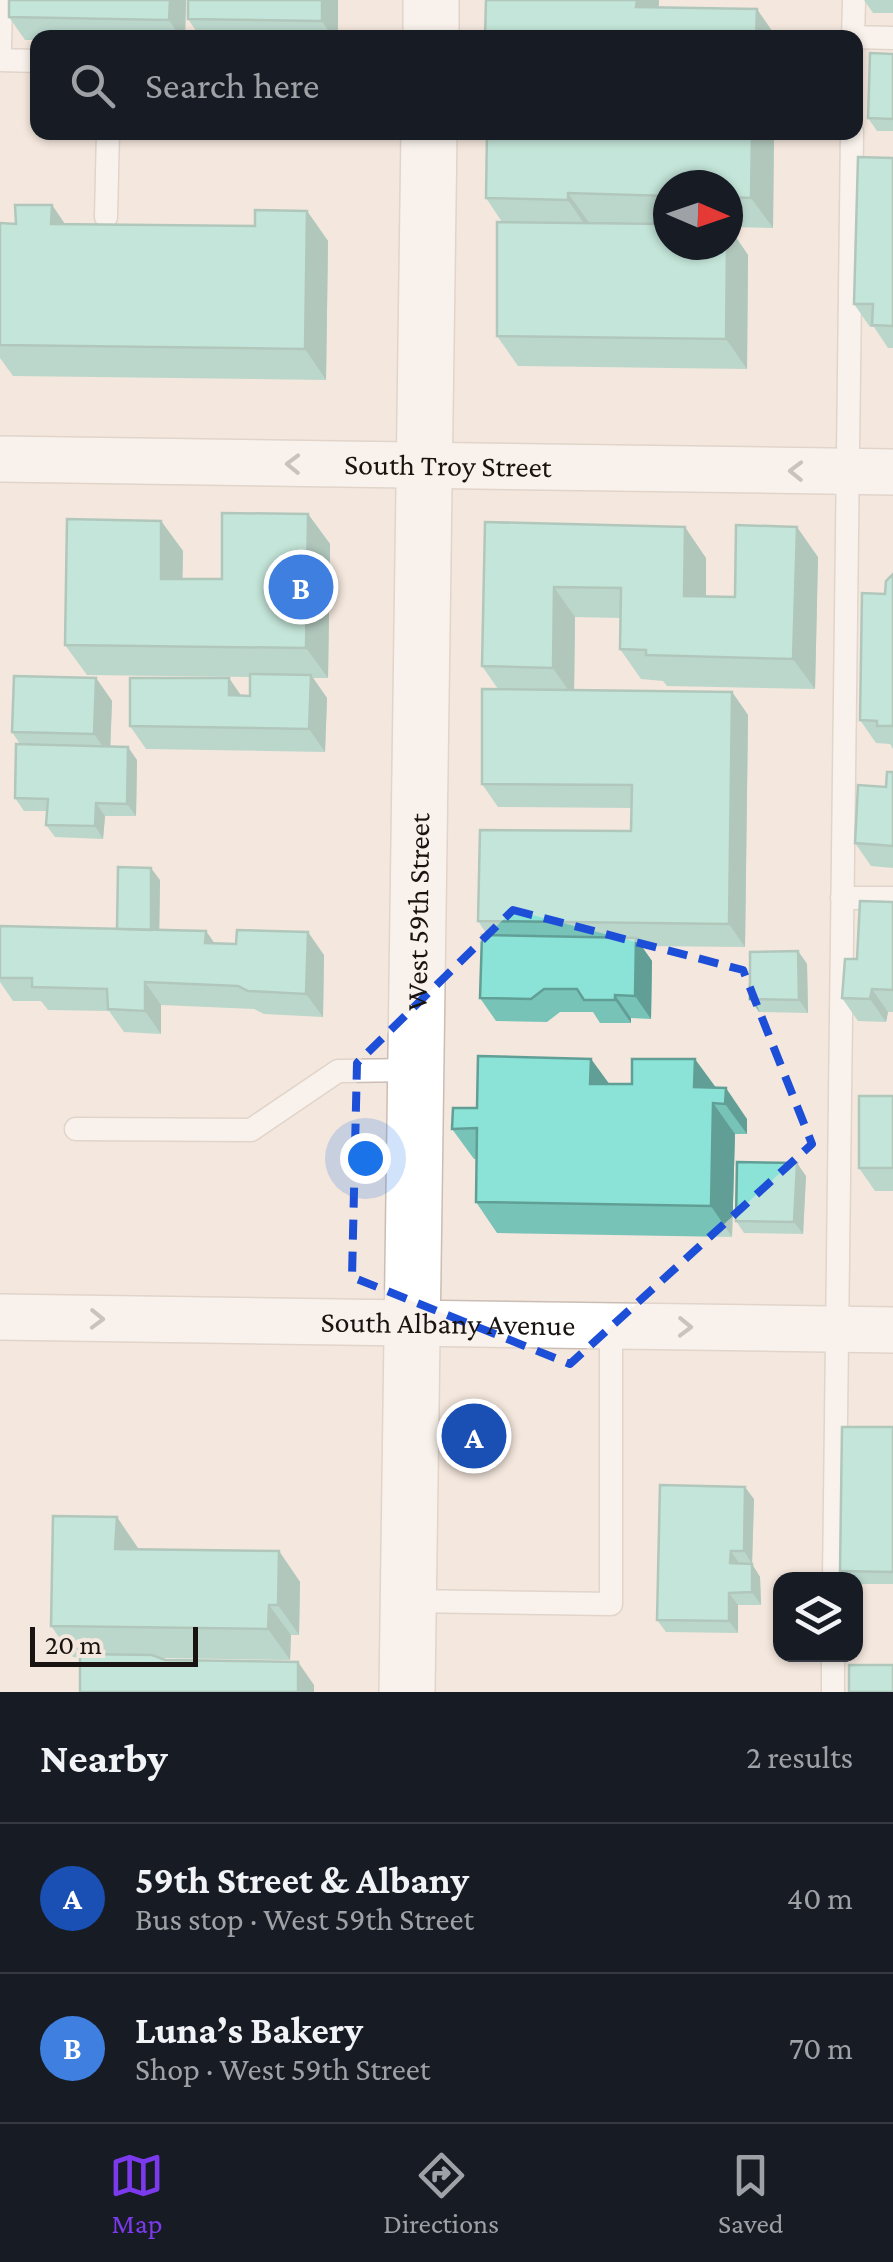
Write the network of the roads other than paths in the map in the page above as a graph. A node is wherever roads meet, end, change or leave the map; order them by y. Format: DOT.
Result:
graph roads {
  1 [pos="1,0"];
  2 [pos="431,0"];
  3 [pos="854,0"];
  4 [pos="431,30"];
  5 [pos="854,30"];
  6 [pos="0,34"];
  7 [pos="863,37"];
  8 [pos="893,38"];
  9 [pos="0,48"];
  10 [pos="0,60"];
  11 [pos="30,61"];
  12 [pos="108,140"];
  13 [pos="430,140"];
  14 [pos="852,140"];
  15 [pos="106,218"];
  16 [pos="0,459"];
  17 [pos="425,465"];
  18 [pos="848,472"];
  19 [pos="893,472"];
  20 [pos="842,898"];
  21 [pos="893,898"];
  22 [pos="416,1070"];
  23 [pos="76,1128"];
  24 [pos="0,1317"];
  25 [pos="413,1323"];
  26 [pos="611,1326"];
  27 [pos="837,1329"];
  28 [pos="893,1330"];
  29 [pos="834,1572"];
  30 [pos="409,1601"];
  31 [pos="833,1662"];
  32 [pos="408,1692"];
  33 [pos="832,1692"];
  1 -- 6 [label="lane"];
  2 -- 4 [label="street"];
  3 -- 5 [label="lane"];
  6 -- 9 [label="lane"];
  7 -- 8 [label="lane"];
  10 -- 11 [label="lane"];
  12 -- 15 [label="lane"];
  13 -- 17 [label="street, West 59th Street"];
  14 -- 18 [label="lane"];
  17 -- 16 [label="street, South Troy Street, one-way"];
  18 -- 17 [label="street, South Troy Street, one-way"];
  17 -- 22 [label="street, West 59th Street"];
  18 -- 19 [label="street, South Troy Street"];
  18 -- 20 [label="lane"];
  20 -- 21 [label="lane"];
  20 -- 27 [label="lane"];
  22 -- 23 [label="lane"];
  22 -- 25 [label="street, West 59th Street"];
  24 -- 25 [label="street, South Albany Avenue, one-way"];
  25 -- 26 [label="street, South Albany Avenue"];
  25 -- 30 [label="street, West 59th Street"];
  26 -- 27 [label="street, South Albany Avenue, one-way"];
  26 -- 30 [label="lane"];
  27 -- 28 [label="street, South Albany Avenue"];
  27 -- 29 [label="lane"];
  30 -- 32 [label="street, West 59th Street"];
  31 -- 33 [label="lane"];
}
